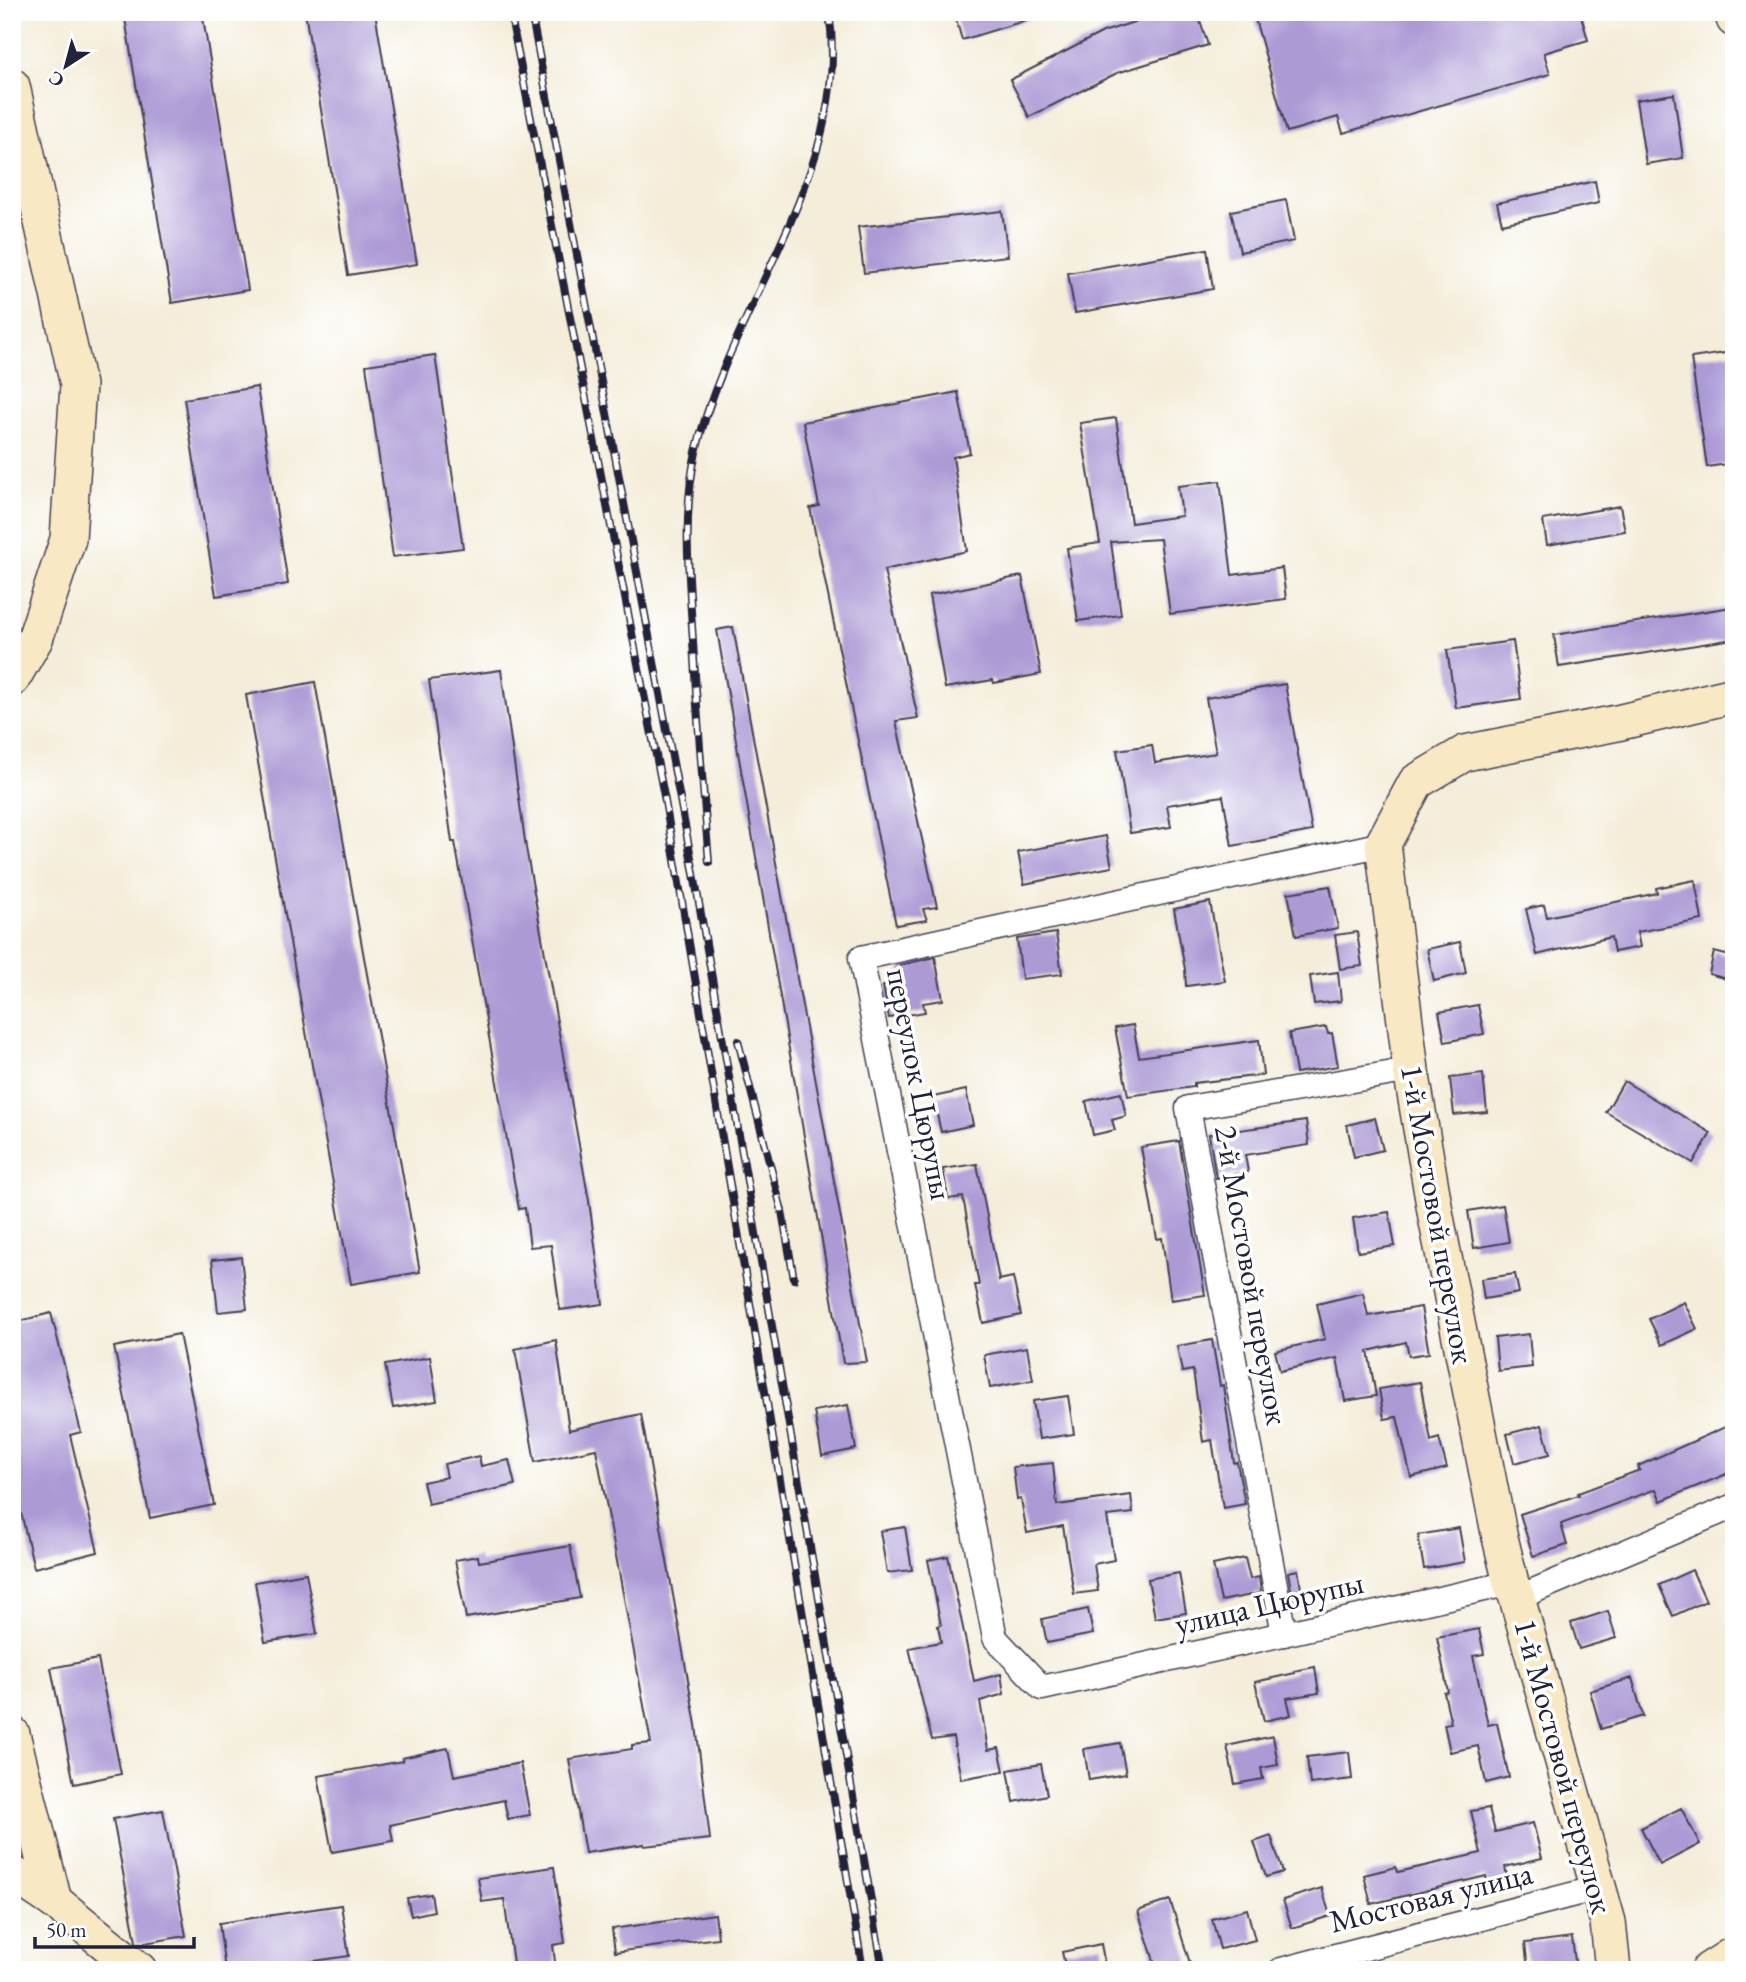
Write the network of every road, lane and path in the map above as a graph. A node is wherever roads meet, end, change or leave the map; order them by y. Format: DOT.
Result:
graph roads {
  1 [pos="1733,12"];
  2 [pos="1734,19"];
  3 [pos="12,86"];
  4 [pos="12,680"];
  5 [pos="1734,695"];
  6 [pos="1383,844"];
  7 [pos="1411,1070"];
  8 [pos="1734,1506"];
  9 [pos="1514,1590"];
  10 [pos="1284,1634"];
  11 [pos="1042,1688"];
  12 [pos="12,1734"];
  13 [pos="12,1873"];
  14 [pos="1598,1888"];
  15 [pos="54,1901"];
  16 [pos="1734,1954"];
  17 [pos="139,1970"];
  18 [pos="1281,1970"];
  19 [pos="1613,1970"];
  20 [pos="1709,1970"];
  1 -- 2 [label="street"];
  3 -- 4 [label="street"];
  5 -- 6 [label="street"];
  6 -- 7 [label="street, 1-й Мостовой переулок"];
  6 -- 11 [label="street, переулок Цюрупы"];
  7 -- 9 [label="street, 1-й Мостовой переулок"];
  7 -- 10 [label="street, 2-й Мостовой переулок"];
  8 -- 9 [label="street, улица Цюрупы"];
  9 -- 10 [label="street, улица Цюрупы"];
  9 -- 14 [label="street, 1-й Мостовой переулок"];
  10 -- 11 [label="street, улица Цюрупы"];
  12 -- 15 [label="street"];
  13 -- 15 [label="street"];
  14 -- 18 [label="street, Мостовая улица"];
  14 -- 19 [label="street, 1-й Мостовой переулок"];
  15 -- 17 [label="street"];
  16 -- 20 [label="street"];
}
